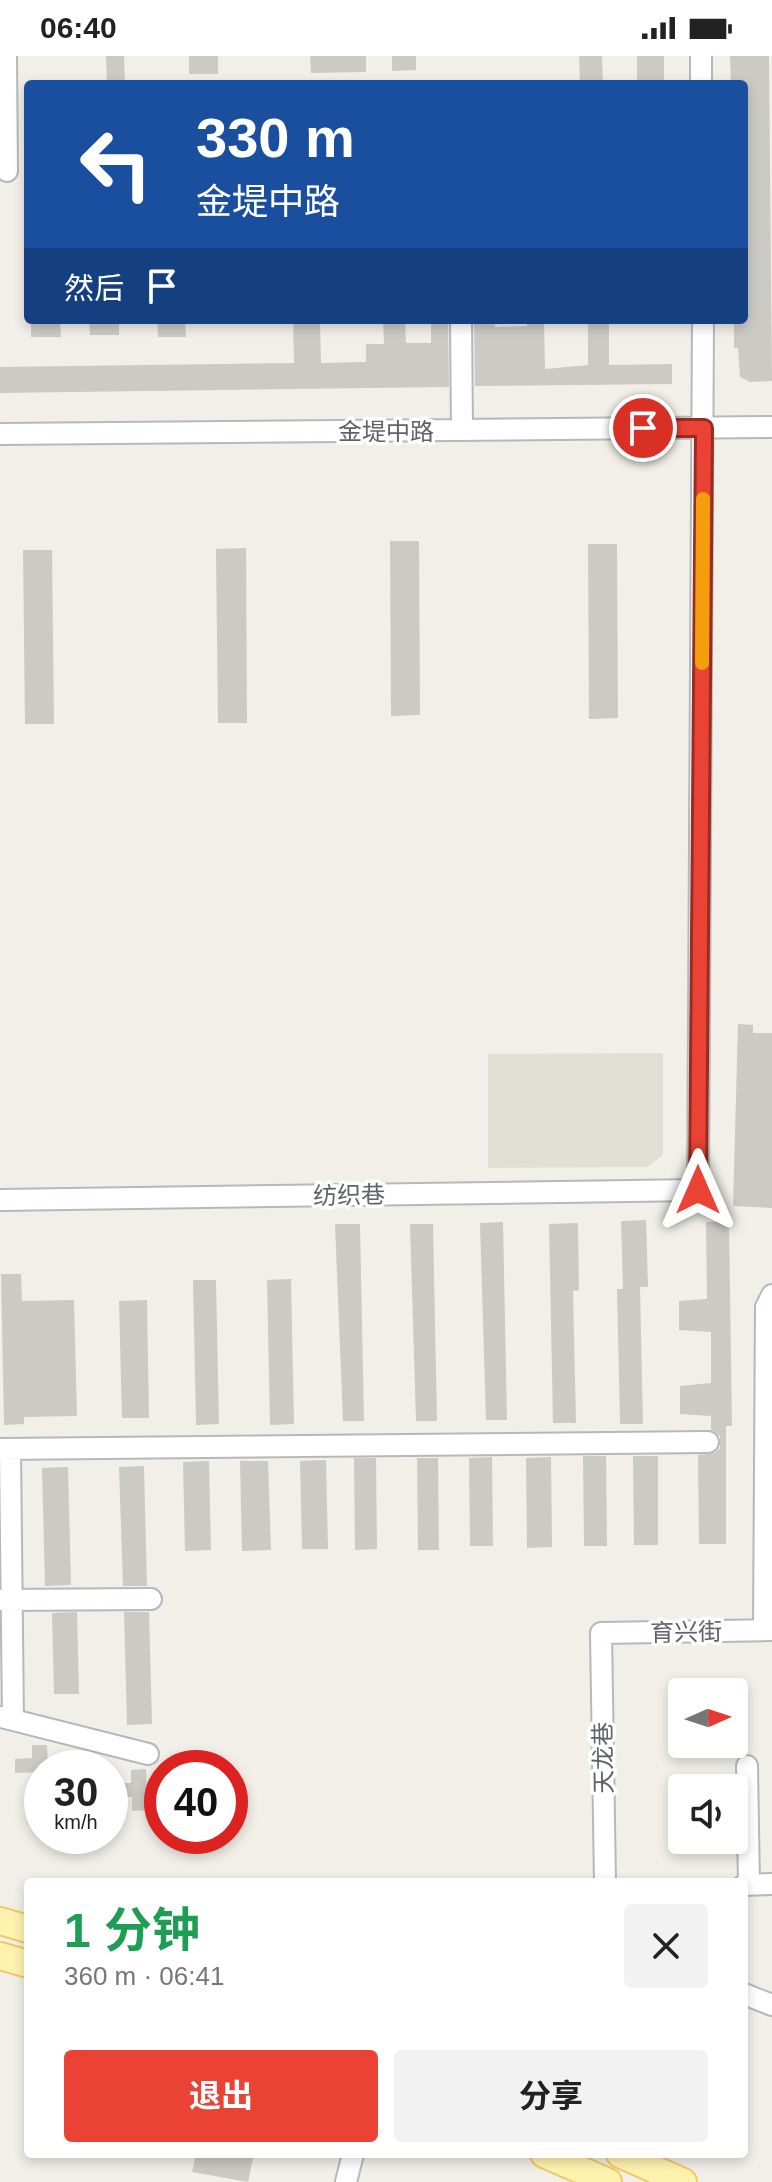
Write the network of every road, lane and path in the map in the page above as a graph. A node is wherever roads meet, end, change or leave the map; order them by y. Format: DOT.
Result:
graph roads {
  1 [pos="6,56"];
  2 [pos="701,56"];
  3 [pos="701,80"];
  4 [pos="12,171"];
  5 [pos="461,324"];
  6 [pos="703,324"];
  7 [pos="772,427"];
  8 [pos="704,428"];
  9 [pos="462,430"];
  10 [pos="0,434"];
  11 [pos="0,1200"];
  12 [pos="772,1295"];
  13 [pos="708,1442"];
  14 [pos="5,1449"];
  15 [pos="151,1599"];
  16 [pos="6,1600"];
  17 [pos="768,1630"];
  18 [pos="601,1633"];
  19 [pos="6,1718"];
  20 [pos="144,1753"];
  21 [pos="747,1766"];
  22 [pos="605,1878"];
  23 [pos="747,1878"];
  24 [pos="772,1884"];
  25 [pos="748,1885"];
  26 [pos="0,1921"];
  27 [pos="24,1928"];
  28 [pos="0,1956"];
  29 [pos="24,1963"];
  30 [pos="748,1996"];
  31 [pos="772,2005"];
  32 [pos="352,2158"];
  33 [pos="553,2158"];
  34 [pos="629,2158"];
  35 [pos="346,2182"];
  36 [pos="608,2182"];
  37 [pos="683,2182"];
  1 -- 4 [label="street"];
  2 -- 3 [label="street"];
  5 -- 9 [label="street"];
  6 -- 8 [label="street"];
  7 -- 8 [label="street, 金堤中路"];
  8 -- 9 [label="street, 金堤中路"];
  8 -- 11 [label="street, 纺织巷"];
  9 -- 10 [label="street, 金堤中路"];
  12 -- 17 [label="street"];
  13 -- 14 [label="street"];
  14 -- 16 [label="street"];
  15 -- 16 [label="street"];
  16 -- 19 [label="street"];
  17 -- 18 [label="street, 育兴街"];
  18 -- 22 [label="street, 天龙巷"];
  19 -- 20 [label="street"];
  21 -- 23 [label="street"];
  24 -- 25 [label="street"];
  26 -- 27 [label="main road"];
  28 -- 29 [label="main road"];
  30 -- 31 [label="street"];
  32 -- 35 [label="street"];
  33 -- 36 [label="main road"];
  34 -- 37 [label="main road"];
}
